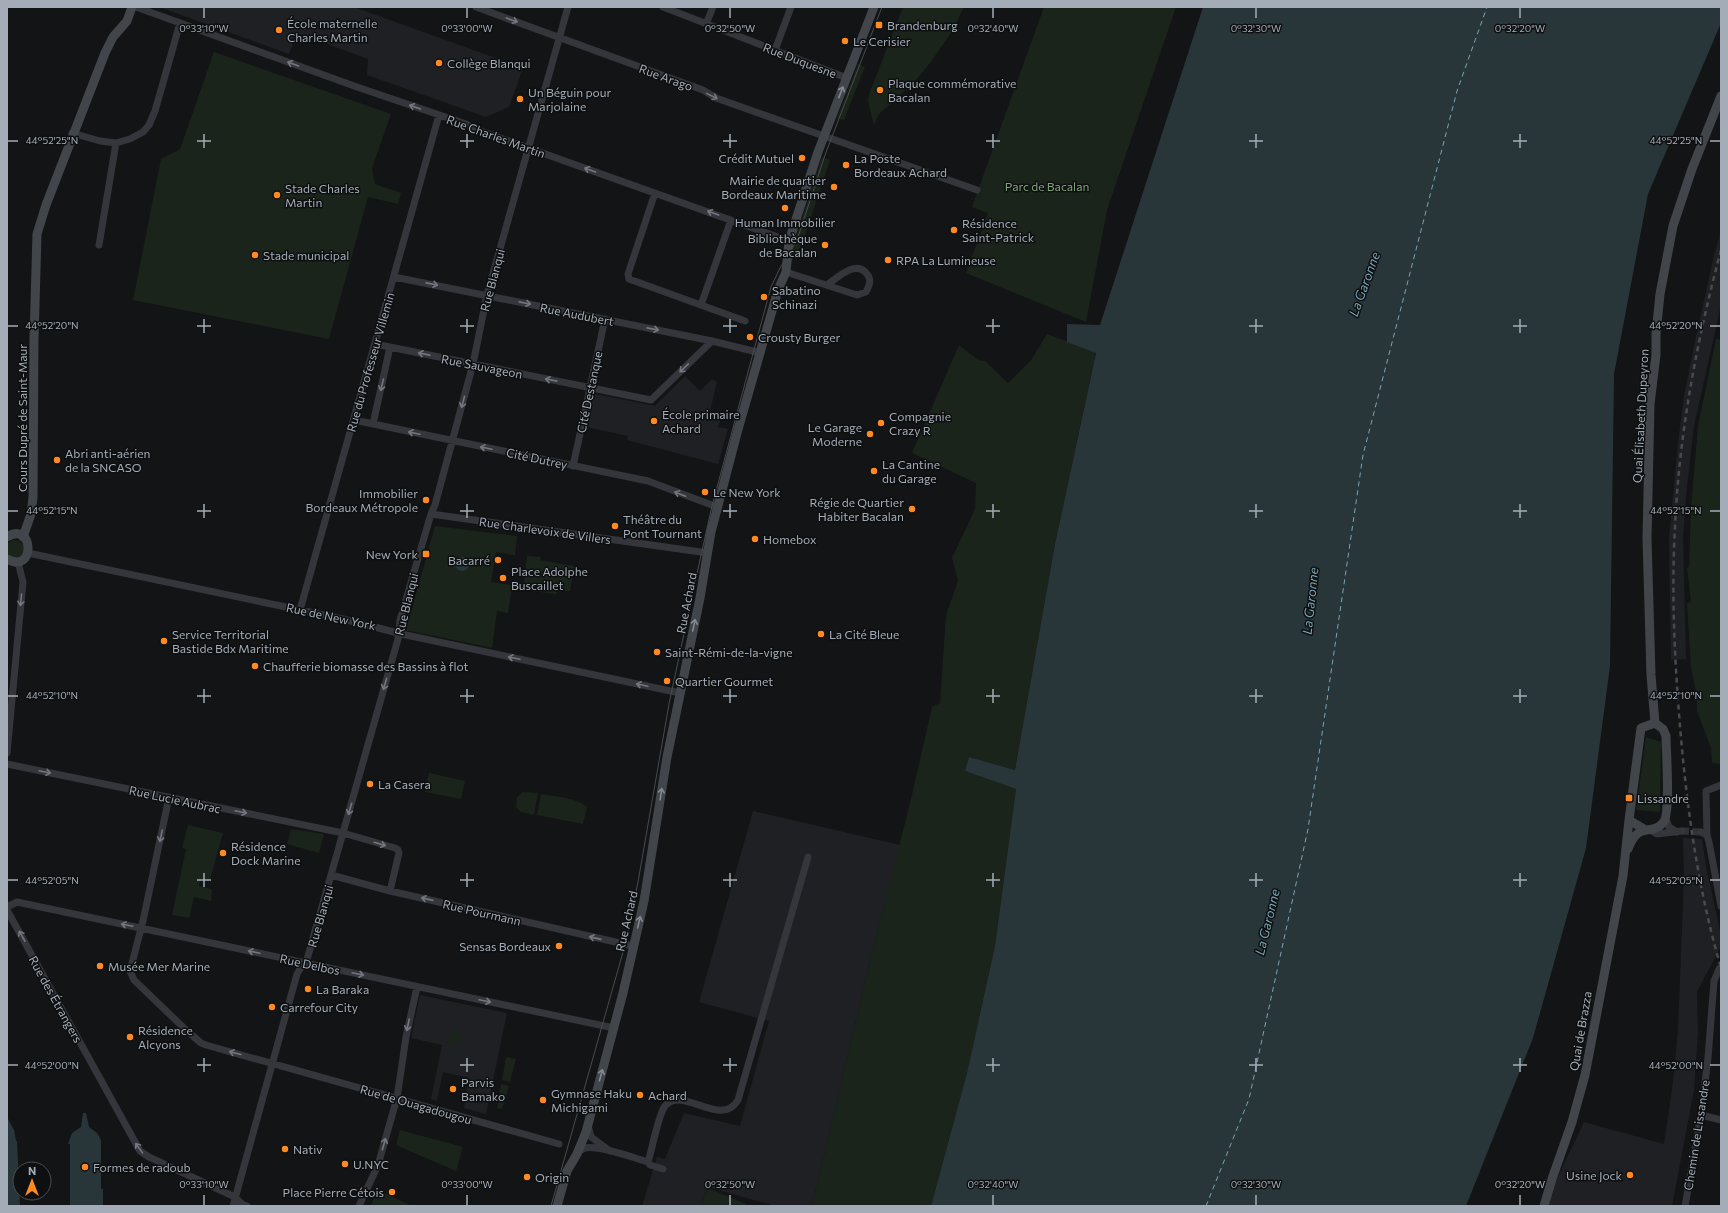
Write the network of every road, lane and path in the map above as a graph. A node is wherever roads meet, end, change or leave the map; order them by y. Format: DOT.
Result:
graph roads {
  1 [pos="132,7"];
  2 [pos="136,7"];
  3 [pos="476,7"];
  4 [pos="568,7"];
  5 [pos="663,7"];
  6 [pos="713,7"];
  7 [pos="791,7"];
  8 [pos="874,7"];
  9 [pos="180,23"];
  10 [pos="706,24"];
  11 [pos="560,37"];
  12 [pos="775,50"];
  13 [pos="847,78"];
  14 [pos="1721,96"];
  15 [pos="439,115"];
  16 [pos="72,133"];
  17 [pos="824,136"];
  18 [pos="116,143"];
  19 [pos="529,148"];
  20 [pos="977,190"];
  21 [pos="655,193"];
  22 [pos="731,220"];
  23 [pos="788,241"];
  24 [pos="99,245"];
  25 [pos="786,272"];
  26 [pos="394,277"];
  27 [pos="827,285"];
  28 [pos="487,296"];
  29 [pos="701,305"];
  30 [pos="604,319"];
  31 [pos="745,321"];
  32 [pos="712,341"];
  33 [pos="375,344"];
  34 [pos="390,347"];
  35 [pos="761,353"];
  36 [pos="473,364"];
  37 [pos="590,388"];
  38 [pos="354,420"];
  39 [pos="373,424"];
  40 [pos="452,441"];
  41 [pos="572,466"];
  42 [pos="717,507"];
  43 [pos="431,514"];
  44 [pos="7,537"];
  45 [pos="23,537"];
  46 [pos="28,553"];
  47 [pos="708,553"];
  48 [pos="7,559"];
  49 [pos="18,562"];
  50 [pos="300,610"];
  51 [pos="399,633"];
  52 [pos="680,693"];
  53 [pos="1654,723"];
  54 [pos="7,753"];
  55 [pos="7,764"];
  56 [pos="1721,785"];
  57 [pos="169,797"];
  58 [pos="1666,819"];
  59 [pos="1629,820"];
  60 [pos="1646,829"];
  61 [pos="343,833"];
  62 [pos="808,857"];
  63 [pos="1625,857"];
  64 [pos="331,875"];
  65 [pos="390,890"];
  66 [pos="1721,906"];
  67 [pos="7,908"];
  68 [pos="141,928"];
  69 [pos="633,946"];
  70 [pos="306,963"];
  71 [pos="1719,969"];
  72 [pos="417,986"];
  73 [pos="614,1028"];
  74 [pos="272,1063"];
  75 [pos="397,1098"];
  76 [pos="1701,1115"];
  77 [pos="1721,1120"];
  78 [pos="588,1124"];
  79 [pos="559,1144"];
  80 [pos="612,1152"];
  81 [pos="577,1154"];
  82 [pos="648,1162"];
  83 [pos="663,1169"];
  84 [pos="235,1197"];
  85 [pos="233,1206"];
  86 [pos="247,1206"];
  87 [pos="359,1206"];
  88 [pos="557,1206"];
  89 [pos="1544,1206"];
  90 [pos="1685,1206"];
  1 -- 16 [label="street, Cours Dupré de Saint-Maur"];
  2 -- 9 [label="street, Rue Charles Martin"];
  3 -- 11 [label="street, Rue Arago, one-way"];
  4 -- 11 [label="street, Rue Blanqui"];
  5 -- 10 [label="street, Rue Duquesne"];
  6 -- 10 [label="street"];
  7 -- 12 [label="street"];
  8 -- 13 [label="street, Rue Achard"];
  15 -- 9 [label="street, Rue Charles Martin, one-way"];
  9 -- 18 [label="street"];
  10 -- 12 [label="street, Rue Duquesne"];
  11 -- 17 [label="street, Rue Arago, one-way"];
  11 -- 19 [label="street, Rue Blanqui"];
  12 -- 13 [label="street, Rue Duquesne"];
  17 -- 13 [label="street, Rue Achard, one-way"];
  14 -- 53 [label="street, Quai Élisabeth Dupeyron"];
  15 -- 19 [label="street, Rue Charles Martin"];
  15 -- 26 [label="street, Rue du Professeur Villemin"];
  16 -- 18 [label="street"];
  16 -- 45 [label="street, Cours Dupré de Saint-Maur"];
  17 -- 20 [label="street, Rue Arago"];
  17 -- 23 [label="street, Rue Achard"];
  18 -- 24 [label="street"];
  21 -- 19 [label="street, Rue Charles Martin, one-way"];
  19 -- 28 [label="street, Rue Blanqui"];
  22 -- 21 [label="street, Rue Charles Martin, one-way"];
  21 -- 29 [label="street"];
  22 -- 23 [label="street, Rue Charles Martin"];
  22 -- 29 [label="street"];
  23 -- 25 [label="street, Rue Achard"];
  25 -- 27 [label="street"];
  25 -- 35 [label="street, Rue Achard"];
  26 -- 28 [label="street, Rue Audubert, one-way"];
  26 -- 33 [label="street, Rue du Professeur Villemin"];
  27 -- 27 [label="street"];
  28 -- 30 [label="street, Rue Audubert, one-way"];
  28 -- 36 [label="street, Rue Blanqui"];
  29 -- 31 [label="street"];
  30 -- 32 [label="street, Rue Audubert, one-way"];
  30 -- 37 [label="street, Cité Destanque"];
  32 -- 35 [label="street, Rue Audubert"];
  32 -- 37 [label="street, Rue Sauvageon, one-way"];
  33 -- 34 [label="street, Rue Sauvageon"];
  33 -- 38 [label="street, Rue du Professeur Villemin"];
  36 -- 34 [label="street, Rue Sauvageon, one-way"];
  34 -- 39 [label="street, one-way"];
  35 -- 42 [label="street, Rue Achard"];
  37 -- 36 [label="street, Rue Sauvageon, one-way"];
  36 -- 40 [label="street, Rue Blanqui, one-way"];
  37 -- 41 [label="street, Cité Destanque"];
  38 -- 39 [label="street, Cité Dutrey"];
  38 -- 50 [label="street, Rue du Professeur Villemin"];
  40 -- 39 [label="street, Cité Dutrey, one-way"];
  41 -- 40 [label="street, Cité Dutrey, one-way"];
  40 -- 43 [label="street, Rue Blanqui"];
  42 -- 41 [label="street, Cité Dutrey, one-way"];
  42 -- 47 [label="street, Rue Achard"];
  43 -- 47 [label="street, Rue Charlevoix de Villers"];
  43 -- 51 [label="street, Rue Blanqui"];
  44 -- 45 [label="street"];
  45 -- 46 [label="street"];
  46 -- 49 [label="street"];
  46 -- 50 [label="street, Rue de New York"];
  52 -- 47 [label="street, Rue Achard, one-way"];
  48 -- 49 [label="street"];
  49 -- 54 [label="street, one-way"];
  50 -- 51 [label="street, Rue de New York"];
  52 -- 51 [label="street, Rue de New York, one-way"];
  51 -- 61 [label="street, Rue Blanqui, one-way"];
  69 -- 52 [label="street, Rue Achard, one-way"];
  53 -- 58 [label="street"];
  53 -- 59 [label="street, Quai de Brazza"];
  55 -- 57 [label="street, Rue Lucie Aubrac, one-way"];
  56 -- 66 [label="street"];
  57 -- 61 [label="street, Rue Lucie Aubrac, one-way"];
  57 -- 68 [label="street, Rue de Ouagadougou, one-way"];
  58 -- 60 [label="street, Quai de Brazza"];
  58 -- 60 [label="street"];
  59 -- 60 [label="street"];
  59 -- 63 [label="street, Quai de Brazza"];
  60 -- 63 [label="street, Quai de Brazza"];
  61 -- 64 [label="street, Rue Blanqui"];
  61 -- 65 [label="street, Rue Lucie Aubrac, one-way"];
  62 -- 82 [label="street"];
  63 -- 89 [label="street, Quai de Brazza"];
  64 -- 65 [label="street, Rue Pourmann"];
  64 -- 70 [label="street, Rue Blanqui"];
  69 -- 65 [label="street, Rue Pourmann, one-way"];
  68 -- 67 [label="street, Rue Delbos, one-way"];
  84 -- 67 [label="street, Rue des Étrangers, one-way"];
  70 -- 68 [label="street, Rue Delbos, one-way"];
  74 -- 68 [label="street, Rue de Ouagadougou, one-way"];
  69 -- 73 [label="street, Rue Achard"];
  70 -- 72 [label="street, Rue Delbos, one-way"];
  70 -- 74 [label="street, Rue Blanqui"];
  71 -- 76 [label="street, Chemin de Lissandre"];
  72 -- 73 [label="street, Rue Delbos, one-way"];
  72 -- 75 [label="street, one-way"];
  78 -- 73 [label="street, Rue Achard, one-way"];
  74 -- 75 [label="street, Rue de Ouagadougou"];
  74 -- 84 [label="street, Rue Blanqui"];
  75 -- 79 [label="street, Rue de Ouagadougou"];
  87 -- 75 [label="street, one-way"];
  76 -- 77 [label="street"];
  76 -- 90 [label="street, Chemin de Lissandre"];
  78 -- 80 [label="street"];
  78 -- 81 [label="street, Rue Achard"];
  80 -- 81 [label="street"];
  80 -- 82 [label="street"];
  81 -- 88 [label="street, Rue Achard"];
  82 -- 83 [label="street"];
  84 -- 85 [label="street, Rue Blanqui"];
  84 -- 86 [label="street, Rue des Étrangers"];
}
